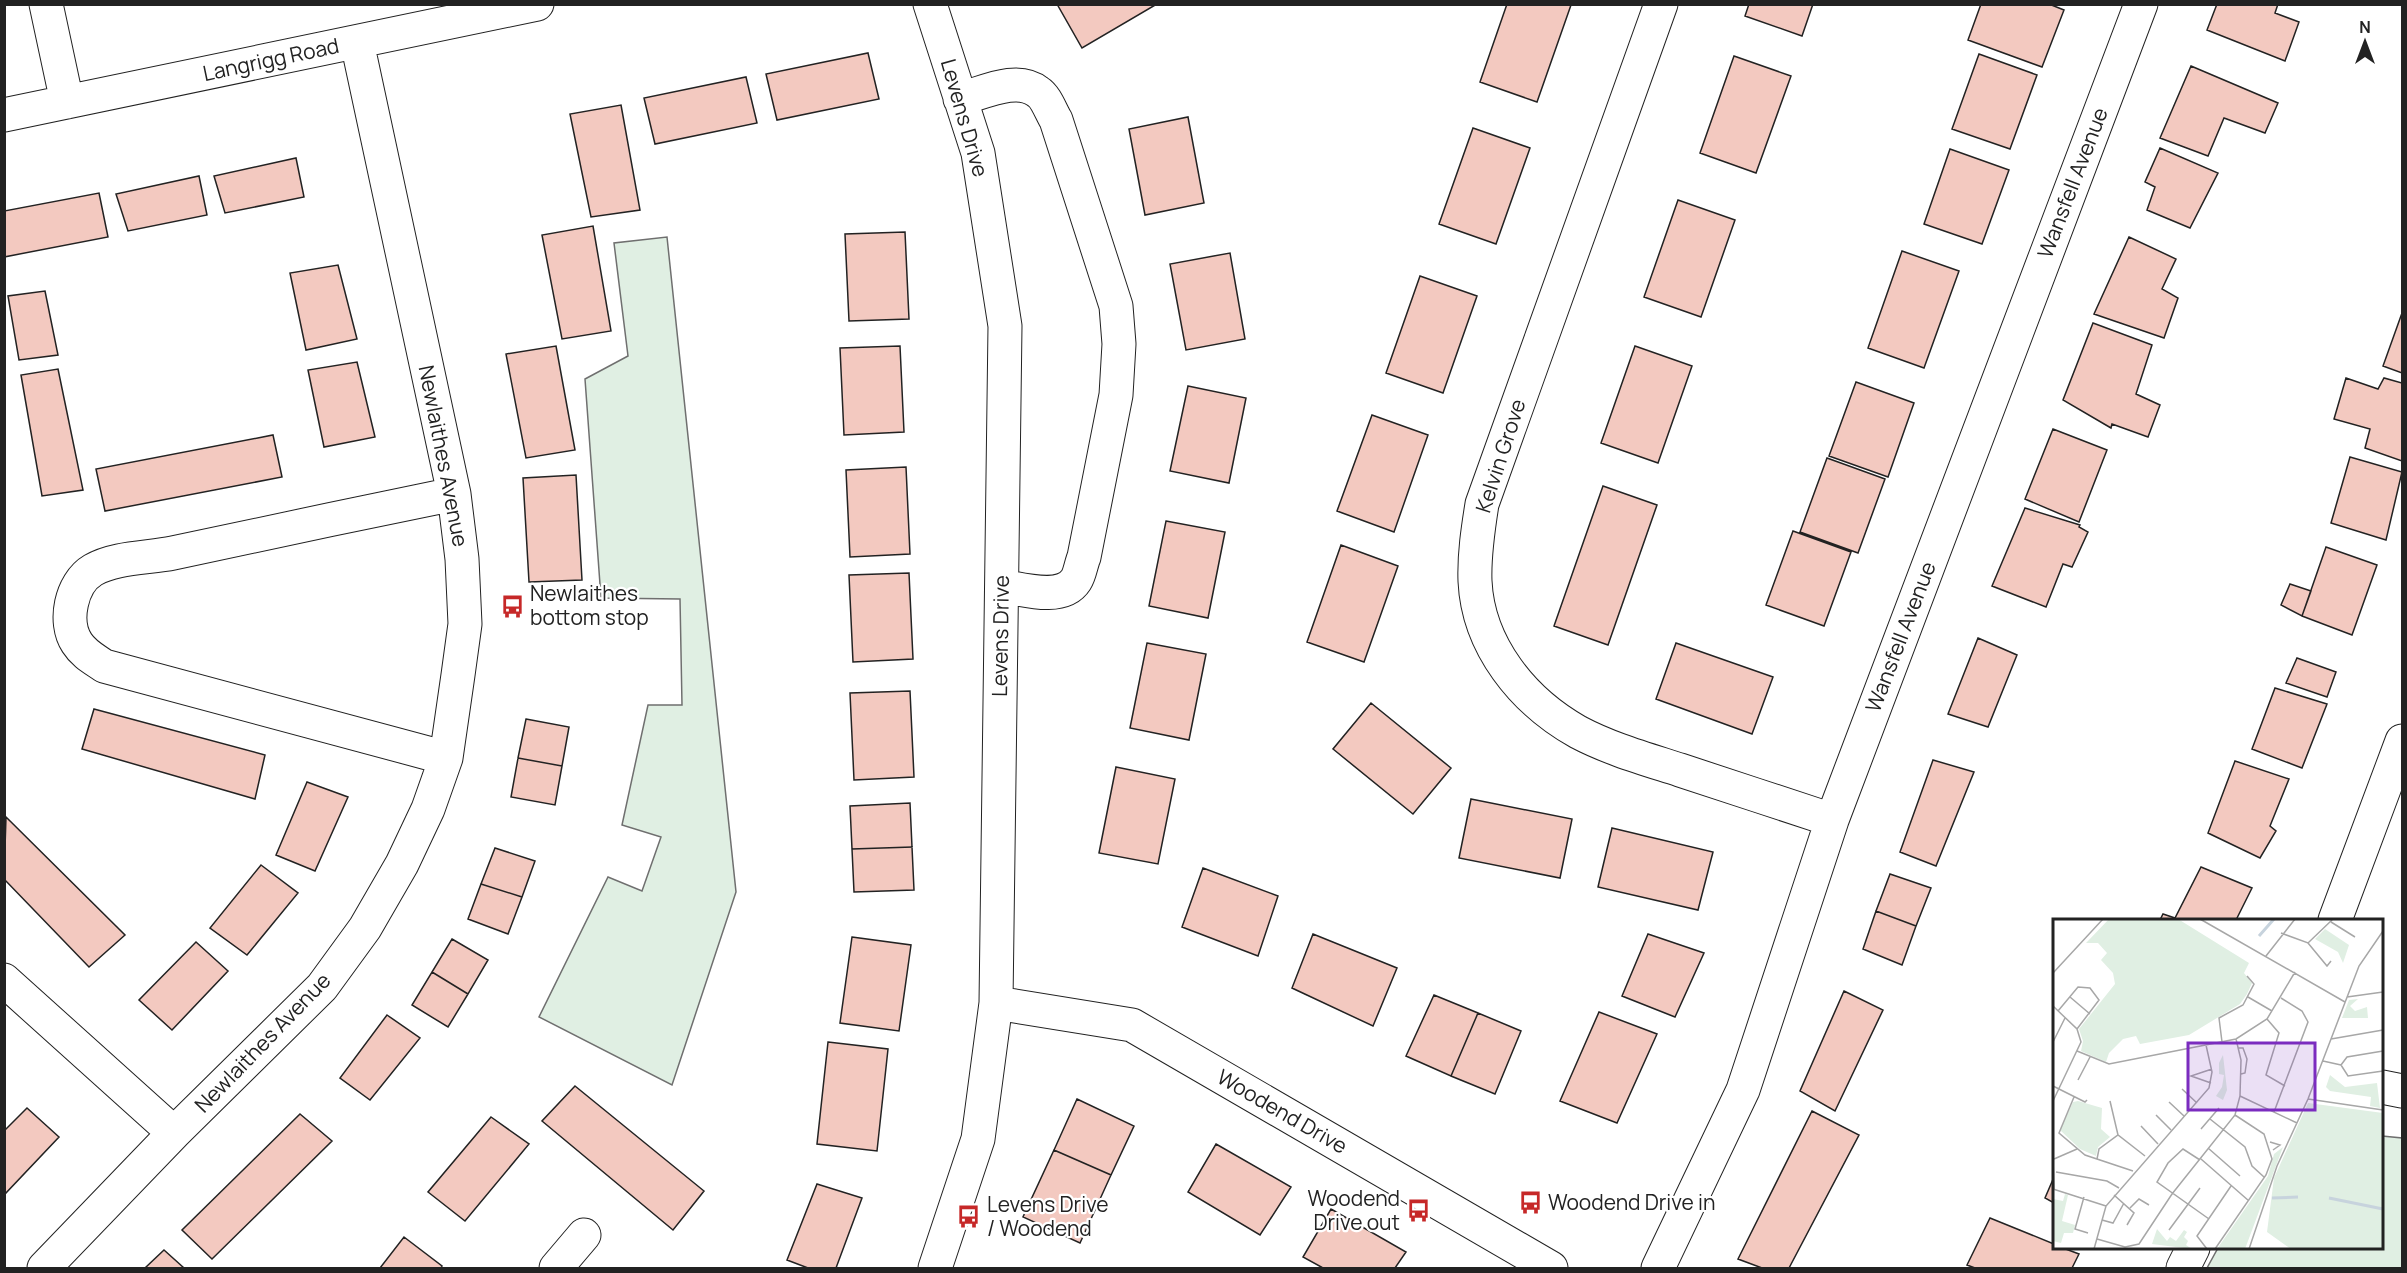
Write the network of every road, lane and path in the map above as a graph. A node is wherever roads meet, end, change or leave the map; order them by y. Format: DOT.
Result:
graph roads {
  1 [pos="46,4"];
  2 [pos="537,4"];
  3 [pos="930,4"];
  4 [pos="1661,4"];
  5 [pos="2141,4"];
  6 [pos="357,42"];
  7 [pos="960,99"];
  8 [pos="67,102"];
  9 [pos="4,115"];
  10 [pos="454,494"];
  11 [pos="1002,586"];
  12 [pos="2403,741"];
  13 [pos="446,759"];
  14 [pos="1832,820"];
  15 [pos="2337,919"];
  16 [pos="4,980"];
  17 [pos="996,1003"];
  18 [pos="2383,1088"];
  19 [pos="2403,1091"];
  20 [pos="174,1133"];
  21 [pos="584,1235"];
  22 [pos="2193,1249"];
  23 [pos="44,1269"];
  24 [pos="556,1269"];
  25 [pos="935,1269"];
  26 [pos="1551,1269"];
  27 [pos="1658,1269"];
  28 [pos="2183,1269"];
  1 -- 8 [label="street"];
  2 -- 6 [label="street, Langrigg Road"];
  3 -- 7 [label="street, Levens Drive"];
  4 -- 14 [label="street, Kelvin Grove"];
  5 -- 14 [label="street, Wansfell Avenue"];
  6 -- 8 [label="street, Langrigg Road"];
  6 -- 10 [label="street, Newlaithes Avenue"];
  7 -- 11 [label="street, Levens Drive"];
  7 -- 11 [label="street"];
  8 -- 9 [label="street, Langrigg Road"];
  10 -- 13 [label="street, Newlaithes Avenue"];
  10 -- 13 [label="street"];
  11 -- 17 [label="street, Levens Drive"];
  12 -- 15 [label="street"];
  13 -- 20 [label="street, Newlaithes Avenue"];
  14 -- 27 [label="street, Wansfell Avenue"];
  16 -- 20 [label="street"];
  17 -- 25 [label="street, Levens Drive"];
  17 -- 26 [label="street, Woodend Drive"];
  18 -- 19 [label="street"];
  20 -- 23 [label="street, Newlaithes Avenue"];
  21 -- 24 [label="street"];
  22 -- 28 [label="street"];
}
